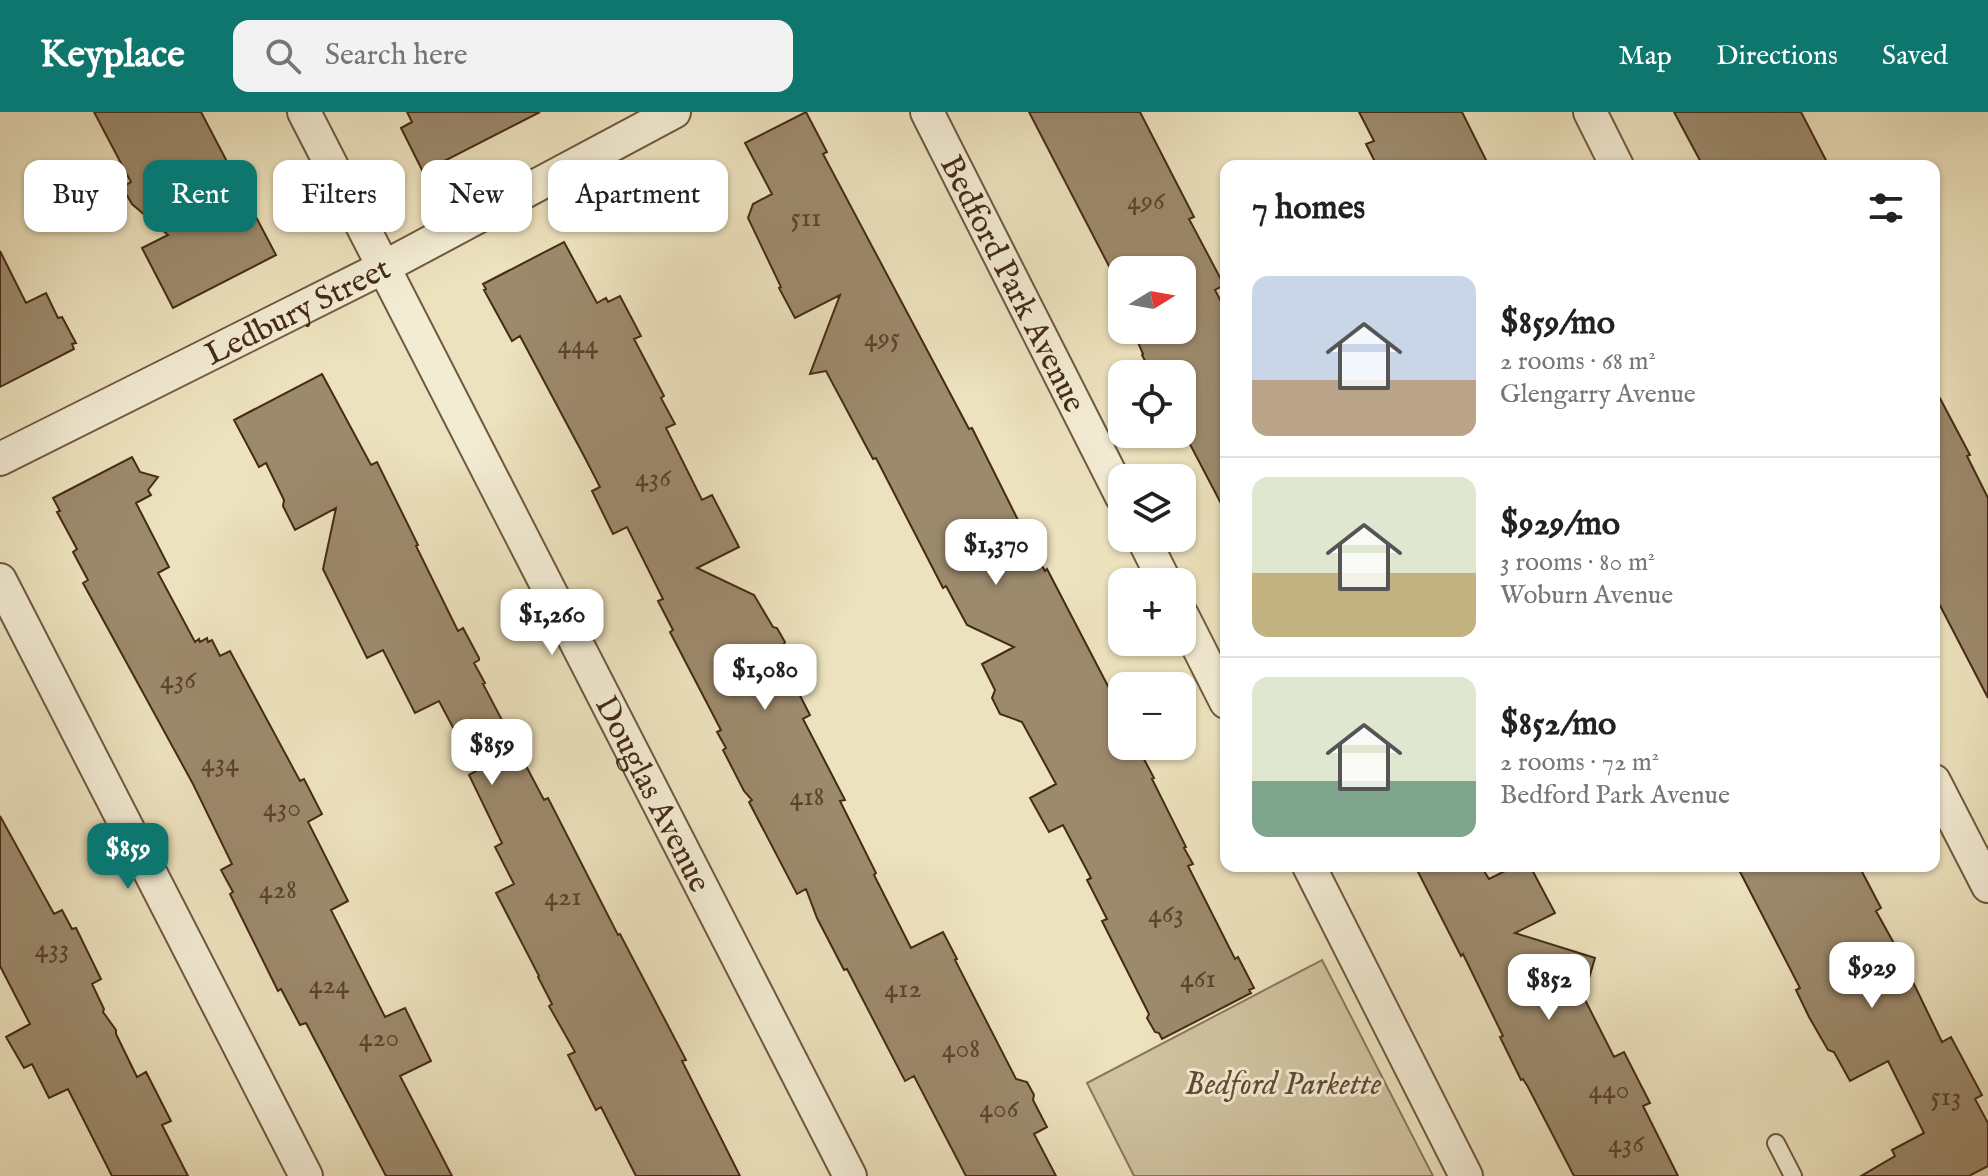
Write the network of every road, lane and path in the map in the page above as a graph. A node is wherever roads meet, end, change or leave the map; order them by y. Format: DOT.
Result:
graph roads {
  1 [pos="304,112"];
  2 [pos="674,112"];
  3 [pos="927,112"];
  4 [pos="1590,112"];
  5 [pos="1614,160"];
  6 [pos="384,267"];
  7 [pos="0,459"];
  8 [pos="1108,469"];
  9 [pos="0,580"];
  10 [pos="1196,643"];
  11 [pos="1220,690"];
  12 [pos="1940,793"];
  13 [pos="1312,872"];
  14 [pos="1988,886"];
  15 [pos="1776,1143"];
  16 [pos="306,1176"];
  17 [pos="850,1176"];
  18 [pos="1466,1176"];
  19 [pos="1793,1176"];
  1 -- 6 [label="street, Douglas Avenue"];
  2 -- 6 [label="street, Ledbury Street"];
  3 -- 8 [label="street, Bedford Park Avenue"];
  4 -- 5 [label="street"];
  6 -- 7 [label="street, Ledbury Street"];
  6 -- 17 [label="street, Douglas Avenue"];
  9 -- 16 [label="street"];
  10 -- 11 [label="street"];
  12 -- 14 [label="street"];
  13 -- 18 [label="street"];
  15 -- 19 [label="lane"];
}
